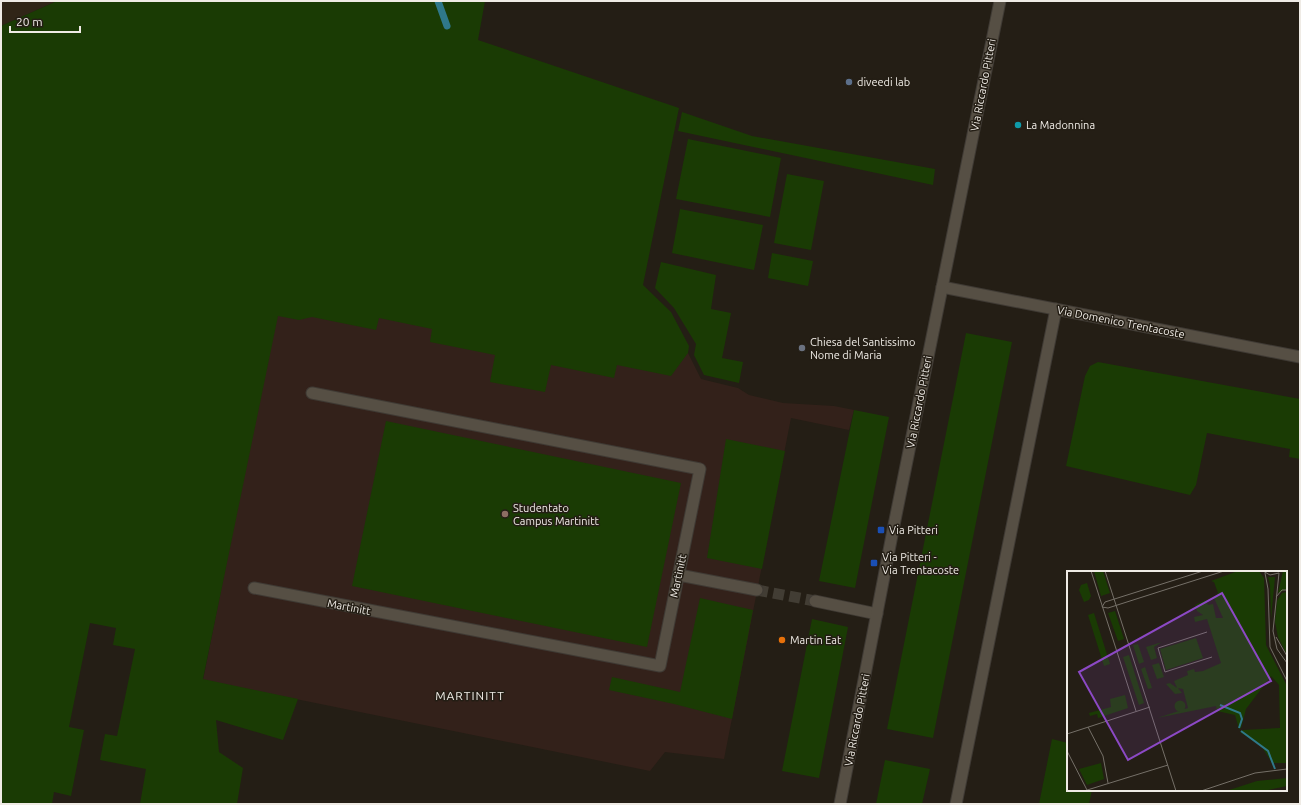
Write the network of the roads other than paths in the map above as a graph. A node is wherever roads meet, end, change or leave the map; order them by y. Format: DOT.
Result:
graph roads {
  1 [pos="1000,1"];
  2 [pos="942,287"];
  3 [pos="1056,309"];
  4 [pos="1300,357"];
  5 [pos="312,393"];
  6 [pos="679,575"];
  7 [pos="254,588"];
  8 [pos="757,590"];
  9 [pos="815,601"];
  10 [pos="877,614"];
  11 [pos="840,804"];
  12 [pos="956,804"];
  1 -- 2 [label="street, Via Riccardo Pitteri"];
  2 -- 3 [label="street, Via Domenico Trentacoste"];
  2 -- 10 [label="street, Via Riccardo Pitteri"];
  3 -- 4 [label="street, Via Domenico Trentacoste"];
  3 -- 12 [label="street"];
  5 -- 6 [label="street, Martinitt"];
  6 -- 7 [label="street, Martinitt"];
  6 -- 8 [label="street"];
  9 -- 10 [label="street"];
  10 -- 11 [label="street, Via Riccardo Pitteri"];
}
